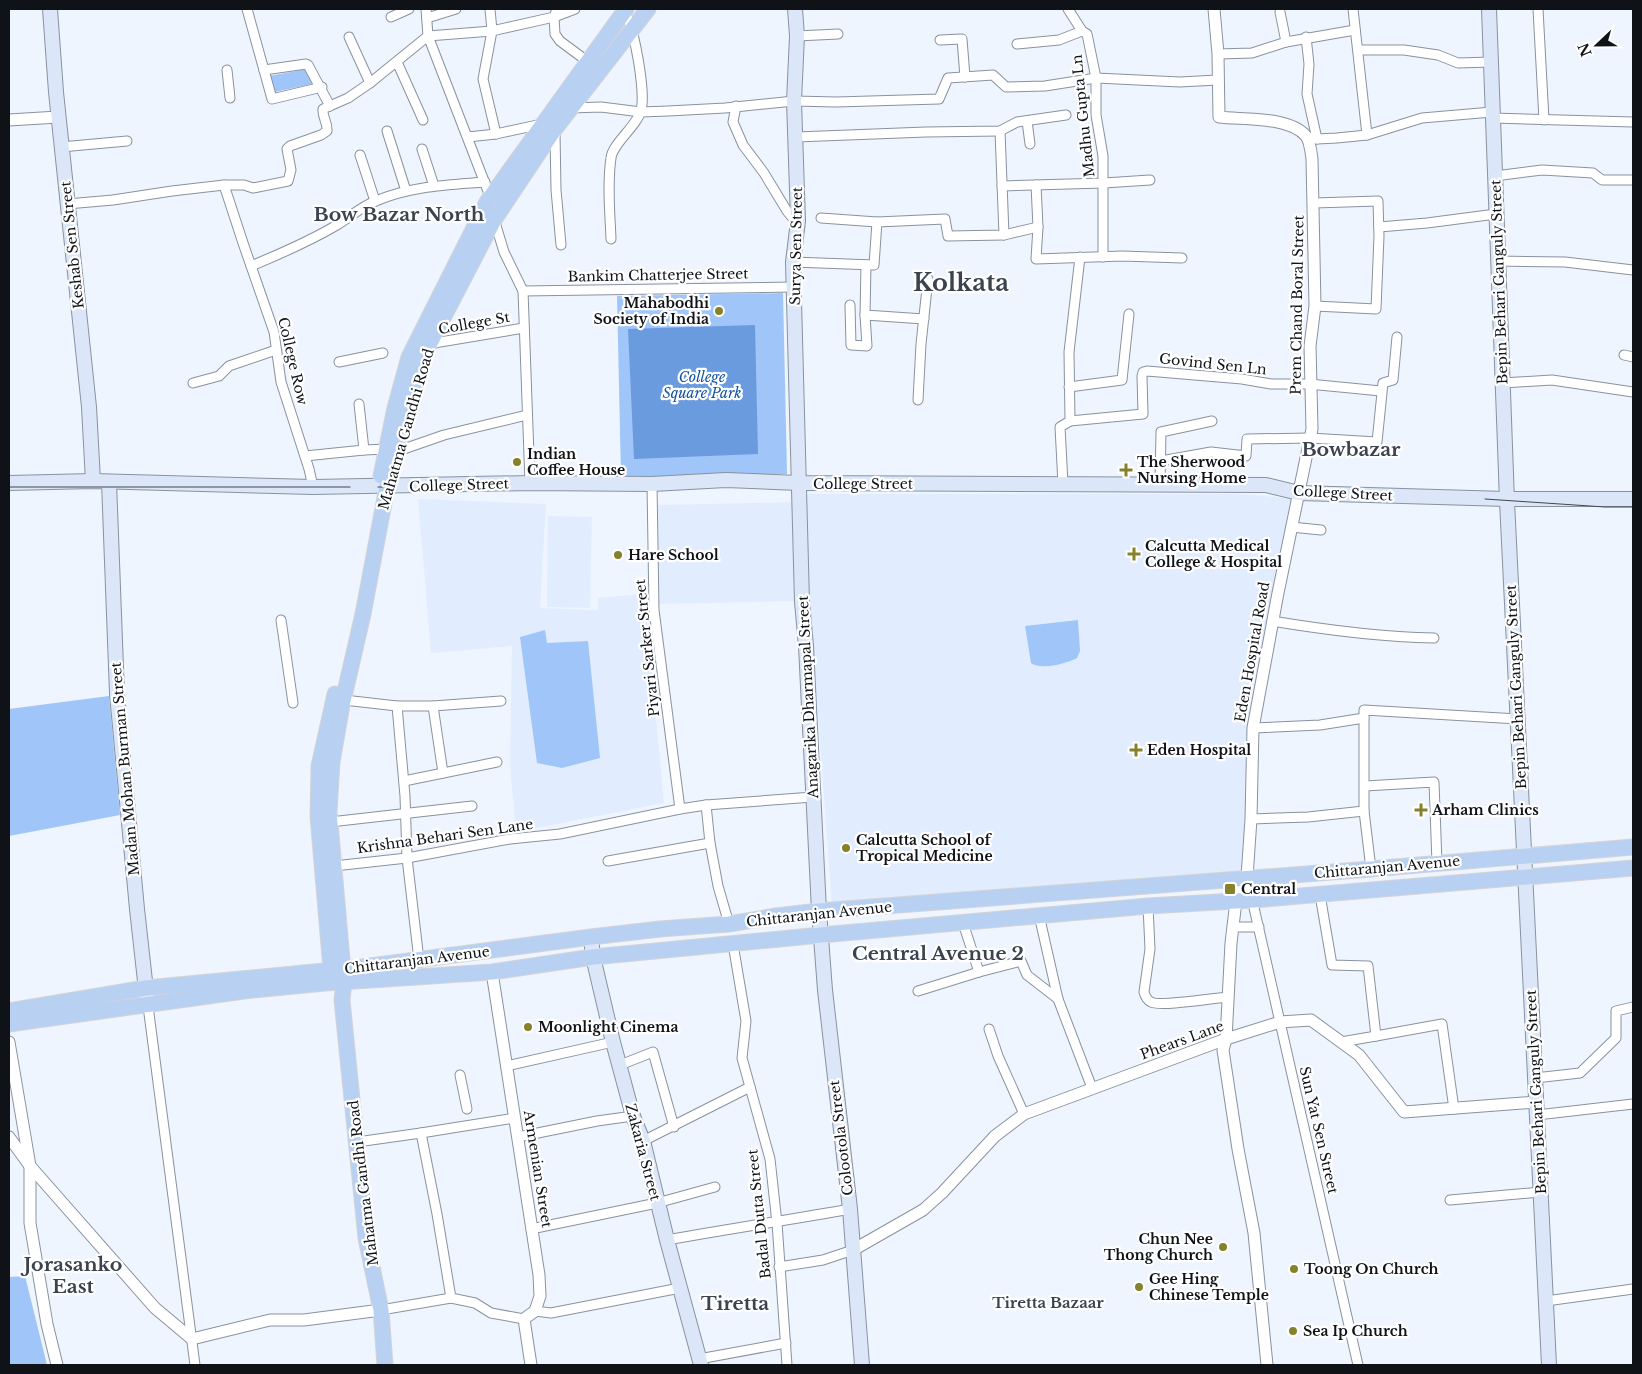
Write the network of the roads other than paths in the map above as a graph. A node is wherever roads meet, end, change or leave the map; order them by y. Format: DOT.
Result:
graph roads {
  1 [pos="50,9"];
  2 [pos="247,9"];
  3 [pos="409,9"];
  4 [pos="456,9"];
  5 [pos="490,9"];
  6 [pos="575,9"];
  7 [pos="648,9"];
  8 [pos="795,9"];
  9 [pos="1068,9"];
  10 [pos="1214,9"];
  11 [pos="1353,9"];
  12 [pos="1489,9"];
  13 [pos="1538,9"];
  14 [pos="623,10"];
  15 [pos="1280,12"];
  16 [pos="426,13"];
  17 [pos="556,13"];
  18 [pos="391,17"];
  19 [pos="632,29"];
  20 [pos="1355,30"];
  21 [pos="492,31"];
  22 [pos="1082,31"];
  23 [pos="838,34"];
  24 [pos="428,36"];
  25 [pos="797,36"];
  26 [pos="349,37"];
  27 [pos="1306,37"];
  28 [pos="940,40"];
  29 [pos="1286,42"];
  30 [pos="1017,44"];
  31 [pos="1358,50"];
  32 [pos="1218,54"];
  33 [pos="587,61"];
  34 [pos="397,62"];
  35 [pos="1491,62"];
  36 [pos="227,70"];
  37 [pos="264,70"];
  38 [pos="964,77"];
  39 [pos="1096,78"];
  40 [pos="1217,80"];
  41 [pos="370,83"];
  42 [pos="322,88"];
  43 [pos="230,98"];
  44 [pos="794,101"];
  45 [pos="330,106"];
  46 [pos="736,106"];
  47 [pos="570,108"];
  48 [pos="641,112"];
  49 [pos="1066,115"];
  50 [pos="1493,115"];
  51 [pos="58,117"];
  52 [pos="9,120"];
  53 [pos="423,120"];
  54 [pos="1544,120"];
  55 [pos="1027,121"];
  56 [pos="1633,122"];
  57 [pos="548,127"];
  58 [pos="387,131"];
  59 [pos="1000,131"];
  60 [pos="496,134"];
  61 [pos="1368,135"];
  62 [pos="468,137"];
  63 [pos="796,137"];
  64 [pos="1312,138"];
  65 [pos="127,141"];
  66 [pos="1030,144"];
  67 [pos="61,147"];
  68 [pos="422,149"];
  69 [pos="360,156"];
  70 [pos="1495,176"];
  71 [pos="1150,180"];
  72 [pos="1633,180"];
  73 [pos="1104,183"];
  74 [pos="224,185"];
  75 [pos="1036,185"];
  76 [pos="434,186"];
  77 [pos="1002,186"];
  78 [pos="488,188"];
  79 [pos="406,192"];
  80 [pos="375,201"];
  81 [pos="1314,203"];
  82 [pos="67,204"];
  83 [pos="1496,214"];
  84 [pos="821,218"];
  85 [pos="798,219"];
  86 [pos="494,220"];
  87 [pos="877,222"];
  88 [pos="1038,227"];
  89 [pos="1379,227"];
  90 [pos="1004,234"];
  91 [pos="611,239"];
  92 [pos="561,245"];
  93 [pos="1080,257"];
  94 [pos="1104,257"];
  95 [pos="1182,258"];
  96 [pos="1498,261"];
  97 [pos="793,262"];
  98 [pos="866,265"];
  99 [pos="251,266"];
  100 [pos="1633,270"];
  101 [pos="928,279"];
  102 [pos="794,287"];
  103 [pos="523,291"];
  104 [pos="850,305"];
  105 [pos="1315,306"];
  106 [pos="1129,314"];
  107 [pos="865,315"];
  108 [pos="924,319"];
  109 [pos="524,328"];
  110 [pos="1397,337"];
  111 [pos="422,344"];
  112 [pos="276,350"];
  113 [pos="383,353"];
  114 [pos="339,362"];
  115 [pos="192,383"];
  116 [pos="1503,383"];
  117 [pos="1309,384"];
  118 [pos="1069,387"];
  119 [pos="1381,391"];
  120 [pos="1633,392"];
  121 [pos="918,400"];
  122 [pos="360,404"];
  123 [pos="527,415"];
  124 [pos="1070,421"];
  125 [pos="1212,421"];
  126 [pos="1310,438"];
  127 [pos="364,450"];
  128 [pos="392,450"];
  129 [pos="305,456"];
  130 [pos="1161,461"];
  131 [pos="93,481"];
  132 [pos="9,483"];
  133 [pos="530,483"];
  134 [pos="799,483"];
  135 [pos="652,484"];
  136 [pos="1062,484"];
  137 [pos="1160,484"];
  138 [pos="110,485"];
  139 [pos="382,487"];
  140 [pos="313,488"];
  141 [pos="1299,493"];
  142 [pos="1507,499"];
  143 [pos="1633,499"];
  144 [pos="1292,527"];
  145 [pos="1321,530"];
  146 [pos="282,620"];
  147 [pos="1272,621"];
  148 [pos="1434,638"];
  149 [pos="344,700"];
  150 [pos="501,701"];
  151 [pos="293,703"];
  152 [pos="397,706"];
  153 [pos="434,706"];
  154 [pos="1364,718"];
  155 [pos="1518,719"];
  156 [pos="1253,728"];
  157 [pos="498,762"];
  158 [pos="443,773"];
  159 [pos="404,781"];
  160 [pos="1365,786"];
  161 [pos="813,797"];
  162 [pos="706,805"];
  163 [pos="472,806"];
  164 [pos="680,809"];
  165 [pos="1364,811"];
  166 [pos="406,814"];
  167 [pos="1251,819"];
  168 [pos="330,822"];
  169 [pos="710,843"];
  170 [pos="1633,847"];
  171 [pos="1524,856"];
  172 [pos="407,858"];
  173 [pos="608,861"];
  174 [pos="1437,863"];
  175 [pos="334,866"];
  176 [pos="1633,868"];
  177 [pos="1372,869"];
  178 [pos="1247,878"];
  179 [pos="1526,878"];
  180 [pos="1320,895"];
  181 [pos="1252,900"];
  182 [pos="1236,901"];
  183 [pos="1148,906"];
  184 [pos="819,911"];
  185 [pos="1039,915"];
  186 [pos="963,923"];
  187 [pos="729,924"];
  188 [pos="1233,927"];
  189 [pos="1259,927"];
  190 [pos="821,934"];
  191 [pos="591,937"];
  192 [pos="733,944"];
  193 [pos="593,958"];
  194 [pos="419,960"];
  195 [pos="492,972"];
  196 [pos="979,972"];
  197 [pos="332,979"];
  198 [pos="146,988"];
  199 [pos="918,991"];
  200 [pos="1228,997"];
  201 [pos="1058,999"];
  202 [pos="148,1006"];
  203 [pos="1633,1007"];
  204 [pos="9,1011"];
  205 [pos="1280,1022"];
  206 [pos="9,1024"];
  207 [pos="989,1029"];
  208 [pos="1376,1036"];
  209 [pos="1226,1039"];
  210 [pos="9,1042"];
  211 [pos="613,1042"];
  212 [pos="1341,1042"];
  213 [pos="620,1065"];
  214 [pos="506,1066"];
  215 [pos="460,1075"];
  216 [pos="1535,1078"];
  217 [pos="750,1087"];
  218 [pos="1092,1088"];
  219 [pos="1633,1104"];
  220 [pos="467,1109"];
  221 [pos="1454,1109"];
  222 [pos="1537,1109"];
  223 [pos="1024,1114"];
  224 [pos="633,1116"];
  225 [pos="515,1118"];
  226 [pos="674,1127"];
  227 [pos="420,1133"];
  228 [pos="9,1137"];
  229 [pos="518,1137"];
  230 [pos="357,1142"];
  231 [pos="643,1142"];
  232 [pos="30,1166"];
  233 [pos="715,1187"];
  234 [pos="1541,1192"];
  235 [pos="1450,1200"];
  236 [pos="657,1203"];
  237 [pos="850,1209"];
  238 [pos="777,1223"];
  239 [pos="531,1229"];
  240 [pos="667,1240"];
  241 [pos="853,1250"];
  242 [pos="779,1267"];
  243 [pos="680,1288"];
  244 [pos="1633,1289"];
  245 [pos="451,1298"];
  246 [pos="1546,1301"];
  247 [pos="381,1310"];
  248 [pos="535,1311"];
  249 [pos="524,1319"];
  250 [pos="192,1339"];
  251 [pos="786,1343"];
  252 [pos="700,1362"];
  253 [pos="57,1365"];
  254 [pos="195,1365"];
  255 [pos="385,1365"];
  256 [pos="531,1365"];
  257 [pos="787,1365"];
  258 [pos="862,1365"];
  259 [pos="1266,1365"];
  260 [pos="1358,1365"];
  261 [pos="1549,1365"];
  1 -- 51 [label="main road, Keshab Sen Street"];
  2 -- 37 [label="street"];
  3 -- 18 [label="street"];
  4 -- 16 [label="street"];
  5 -- 21 [label="street"];
  6 -- 17 [label="street"];
  7 -- 19 [label="main road, Mahatma Gandhi Road"];
  8 -- 25 [label="main road, Surya Sen Street"];
  9 -- 22 [label="street, Madhu Gupta Ln"];
  10 -- 32 [label="street"];
  11 -- 20 [label="street"];
  12 -- 35 [label="main road, Bepin Behari Ganguly Street"];
  13 -- 54 [label="street"];
  14 -- 19 [label="street"];
  14 -- 33 [label="main road, Mahatma Gandhi Road"];
  15 -- 29 [label="street"];
  16 -- 24 [label="street"];
  17 -- 21 [label="street"];
  17 -- 33 [label="street"];
  19 -- 47 [label="main road, Mahatma Gandhi Road"];
  19 -- 48 [label="street"];
  20 -- 27 [label="street"];
  20 -- 31 [label="street"];
  21 -- 24 [label="street"];
  21 -- 60 [label="street"];
  22 -- 30 [label="street"];
  22 -- 39 [label="street, Madhu Gupta Ln"];
  23 -- 25 [label="street"];
  24 -- 34 [label="street"];
  24 -- 62 [label="street"];
  25 -- 44 [label="main road, Surya Sen Street"];
  26 -- 41 [label="street"];
  27 -- 29 [label="street"];
  27 -- 64 [label="street"];
  28 -- 38 [label="street"];
  29 -- 32 [label="street"];
  31 -- 35 [label="street"];
  31 -- 61 [label="street"];
  32 -- 40 [label="street"];
  33 -- 57 [label="main road, Mahatma Gandhi Road"];
  34 -- 41 [label="street"];
  34 -- 53 [label="street"];
  35 -- 50 [label="main road, Bepin Behari Ganguly Street"];
  36 -- 43 [label="street"];
  37 -- 42 [label="street"];
  37 -- 42 [label="street"];
  38 -- 39 [label="street"];
  38 -- 44 [label="street"];
  39 -- 40 [label="street"];
  39 -- 73 [label="street, Madhu Gupta Ln"];
  40 -- 64 [label="street"];
  41 -- 45 [label="street"];
  42 -- 45 [label="street"];
  44 -- 46 [label="street"];
  44 -- 63 [label="main road, Surya Sen Street"];
  45 -- 74 [label="street"];
  46 -- 48 [label="street"];
  46 -- 85 [label="street"];
  47 -- 48 [label="street"];
  47 -- 57 [label="main road, Mahatma Gandhi Road"];
  48 -- 91 [label="street"];
  49 -- 55 [label="street"];
  50 -- 54 [label="street"];
  50 -- 61 [label="street"];
  50 -- 70 [label="main road, Bepin Behari Ganguly Street"];
  51 -- 52 [label="street"];
  51 -- 67 [label="main road, Keshab Sen Street"];
  54 -- 56 [label="street"];
  55 -- 59 [label="street"];
  55 -- 66 [label="street"];
  57 -- 60 [label="street"];
  57 -- 78 [label="main road, Mahatma Gandhi Road"];
  57 -- 86 [label="main road, Mahatma Gandhi Road"];
  57 -- 92 [label="street"];
  58 -- 79 [label="street"];
  59 -- 63 [label="street"];
  59 -- 77 [label="street"];
  60 -- 62 [label="street"];
  61 -- 64 [label="street"];
  62 -- 78 [label="street"];
  63 -- 85 [label="main road, Surya Sen Street"];
  64 -- 81 [label="street, Prem Chand Boral Street"];
  65 -- 67 [label="street"];
  67 -- 82 [label="main road, Keshab Sen Street"];
  68 -- 76 [label="street"];
  69 -- 80 [label="street"];
  70 -- 72 [label="street"];
  70 -- 83 [label="main road, Bepin Behari Ganguly Street"];
  71 -- 73 [label="street"];
  73 -- 75 [label="street"];
  73 -- 94 [label="street, Madhu Gupta Ln"];
  74 -- 82 [label="street"];
  74 -- 99 [label="street, College Row"];
  75 -- 77 [label="street"];
  75 -- 88 [label="street"];
  76 -- 78 [label="street"];
  76 -- 79 [label="street"];
  77 -- 90 [label="street"];
  78 -- 86 [label="street"];
  78 -- 111 [label="main road, Mahatma Gandhi Road"];
  79 -- 80 [label="street"];
  80 -- 99 [label="street"];
  81 -- 89 [label="street"];
  81 -- 105 [label="street, Prem Chand Boral Street"];
  82 -- 131 [label="main road, Keshab Sen Street"];
  83 -- 89 [label="street"];
  83 -- 96 [label="main road, Bepin Behari Ganguly Street"];
  84 -- 87 [label="street"];
  85 -- 97 [label="main road, Surya Sen Street"];
  86 -- 103 [label="street"];
  86 -- 111 [label="main road, Mahatma Gandhi Road"];
  87 -- 90 [label="street"];
  87 -- 98 [label="street"];
  88 -- 90 [label="street"];
  88 -- 93 [label="street"];
  89 -- 105 [label="street"];
  93 -- 94 [label="street"];
  93 -- 118 [label="street"];
  94 -- 95 [label="street"];
  96 -- 100 [label="street"];
  96 -- 116 [label="main road, Bepin Behari Ganguly Street"];
  97 -- 98 [label="street"];
  97 -- 102 [label="main road, Surya Sen Street"];
  98 -- 107 [label="street"];
  99 -- 112 [label="street, College Row"];
  101 -- 108 [label="street"];
  102 -- 103 [label="street, Bankim Chatterjee Street"];
  102 -- 134 [label="main road, Surya Sen Street"];
  103 -- 109 [label="street"];
  104 -- 107 [label="street"];
  105 -- 117 [label="street, Prem Chand Boral Street"];
  106 -- 118 [label="street"];
  107 -- 108 [label="street"];
  108 -- 121 [label="street"];
  109 -- 111 [label="street, College St"];
  109 -- 123 [label="street"];
  110 -- 119 [label="street"];
  111 -- 128 [label="main road, Mahatma Gandhi Road"];
  112 -- 115 [label="street"];
  112 -- 129 [label="street, College Row"];
  113 -- 114 [label="street"];
  116 -- 120 [label="street"];
  116 -- 142 [label="main road, Bepin Behari Ganguly Street"];
  117 -- 119 [label="street, Govind Sen Ln"];
  117 -- 124 [label="street, Govind Sen Ln"];
  117 -- 126 [label="street, Prem Chand Boral Street"];
  118 -- 124 [label="street"];
  119 -- 126 [label="street"];
  122 -- 127 [label="street"];
  123 -- 128 [label="street"];
  123 -- 133 [label="street"];
  124 -- 136 [label="street"];
  125 -- 130 [label="street"];
  126 -- 130 [label="street"];
  126 -- 141 [label="street, Prem Chand Boral Street"];
  127 -- 128 [label="street"];
  127 -- 129 [label="street"];
  128 -- 139 [label="main road, Mahatma Gandhi Road"];
  129 -- 140 [label="street, College Row"];
  130 -- 137 [label="street"];
  131 -- 132 [label="main road, College Street"];
  131 -- 138 [label="main road, College Street"];
  133 -- 135 [label="main road, College Street"];
  133 -- 139 [label="main road, College Street"];
  134 -- 135 [label="main road, College Street"];
  134 -- 136 [label="main road, College Street"];
  134 -- 161 [label="main road, Anagarika Dharmapal Street"];
  135 -- 164 [label="street, Piyari Sarker Street"];
  136 -- 137 [label="main road, College Street"];
  137 -- 141 [label="main road, College Street"];
  138 -- 140 [label="main road, College Street"];
  138 -- 198 [label="main road, Madan Mohan Burman Street"];
  139 -- 140 [label="main road, College Street"];
  139 -- 149 [label="main road, Mahatma Gandhi Road"];
  139 -- 197 [label="main road, Mahatma Gandhi Road"];
  141 -- 142 [label="main road, College Street"];
  141 -- 144 [label="street, Eden Hospital Road"];
  142 -- 143 [label="main road, College Street"];
  142 -- 155 [label="main road, Bepin Behari Ganguly Street"];
  144 -- 145 [label="street"];
  144 -- 147 [label="street, Eden Hospital Road"];
  146 -- 151 [label="street"];
  147 -- 148 [label="street"];
  147 -- 156 [label="street, Eden Hospital Road"];
  149 -- 152 [label="street"];
  149 -- 168 [label="main road, Mahatma Gandhi Road"];
  150 -- 153 [label="street"];
  152 -- 153 [label="street"];
  152 -- 159 [label="street"];
  153 -- 158 [label="street"];
  154 -- 155 [label="street"];
  154 -- 156 [label="street"];
  154 -- 160 [label="street"];
  155 -- 171 [label="main road, Bepin Behari Ganguly Street"];
  156 -- 167 [label="street, Eden Hospital Road"];
  157 -- 158 [label="street"];
  158 -- 159 [label="street"];
  159 -- 166 [label="street"];
  160 -- 165 [label="street"];
  160 -- 174 [label="street"];
  161 -- 162 [label="street, Krishna Behari Sen Lane"];
  161 -- 184 [label="main road, Anagarika Dharmapal Street"];
  162 -- 164 [label="street, Krishna Behari Sen Lane"];
  162 -- 169 [label="street"];
  163 -- 166 [label="street"];
  164 -- 172 [label="street, Krishna Behari Sen Lane"];
  165 -- 167 [label="street"];
  165 -- 177 [label="street"];
  166 -- 168 [label="street"];
  166 -- 172 [label="street"];
  167 -- 178 [label="street, Eden Hospital Road"];
  168 -- 175 [label="main road, Mahatma Gandhi Road"];
  169 -- 173 [label="street"];
  169 -- 187 [label="street"];
  170 -- 171 [label="main road, Chittaranjan Avenue"];
  171 -- 174 [label="main road, Chittaranjan Avenue"];
  171 -- 179 [label="main road, Bepin Behari Ganguly Street"];
  172 -- 175 [label="street, Krishna Behari Sen Lane"];
  172 -- 194 [label="street"];
  174 -- 177 [label="main road, Chittaranjan Avenue"];
  175 -- 197 [label="main road, Mahatma Gandhi Road"];
  176 -- 179 [label="main road"];
  177 -- 178 [label="main road, Chittaranjan Avenue"];
  178 -- 181 [label="street, Sun Yat Sen Street"];
  178 -- 182 [label="street"];
  178 -- 184 [label="main road, Chittaranjan Avenue"];
  179 -- 180 [label="main road"];
  179 -- 216 [label="main road, Bepin Behari Ganguly Street"];
  180 -- 181 [label="main road"];
  180 -- 208 [label="street"];
  181 -- 182 [label="main road"];
  181 -- 189 [label="street, Sun Yat Sen Street"];
  182 -- 183 [label="main road"];
  182 -- 188 [label="street"];
  183 -- 185 [label="main road"];
  183 -- 200 [label="street"];
  184 -- 187 [label="main road, Chittaranjan Avenue"];
  184 -- 190 [label="main road, Colootola Street"];
  185 -- 186 [label="main road"];
  185 -- 201 [label="street"];
  186 -- 190 [label="main road"];
  186 -- 196 [label="street"];
  187 -- 191 [label="main road, Chittaranjan Avenue"];
  188 -- 189 [label="street"];
  188 -- 200 [label="street"];
  189 -- 205 [label="street, Sun Yat Sen Street"];
  190 -- 192 [label="main road"];
  190 -- 237 [label="main road, Colootola Street"];
  191 -- 193 [label="main road, Zakaria Street"];
  191 -- 194 [label="main road, Chittaranjan Avenue"];
  192 -- 193 [label="main road"];
  192 -- 217 [label="street, Badal Dutta Street"];
  193 -- 195 [label="main road"];
  193 -- 211 [label="main road, Zakaria Street"];
  194 -- 197 [label="main road, Chittaranjan Avenue"];
  195 -- 197 [label="main road"];
  195 -- 214 [label="street, Armenian Street"];
  196 -- 199 [label="street"];
  196 -- 201 [label="street"];
  197 -- 198 [label="main road, Chittaranjan Avenue"];
  197 -- 202 [label="main road"];
  197 -- 230 [label="main road, Mahatma Gandhi Road"];
  198 -- 202 [label="main road, Madan Mohan Burman Street"];
  198 -- 204 [label="main road, Chittaranjan Avenue"];
  200 -- 209 [label="street"];
  201 -- 218 [label="street"];
  202 -- 206 [label="main road"];
  202 -- 250 [label="street"];
  203 -- 216 [label="street"];
  205 -- 209 [label="street, Phears Lane"];
  205 -- 212 [label="street, Phears Lane"];
  205 -- 260 [label="street, Sun Yat Sen Street"];
  207 -- 223 [label="street"];
  208 -- 212 [label="street"];
  208 -- 221 [label="street"];
  209 -- 218 [label="street, Phears Lane"];
  209 -- 259 [label="street"];
  210 -- 232 [label="street"];
  211 -- 213 [label="main road, Zakaria Street"];
  211 -- 214 [label="street"];
  212 -- 221 [label="street, Phears Lane"];
  213 -- 224 [label="main road, Zakaria Street"];
  213 -- 226 [label="street"];
  214 -- 225 [label="street, Armenian Street"];
  215 -- 220 [label="street"];
  216 -- 222 [label="main road, Bepin Behari Ganguly Street"];
  217 -- 226 [label="street"];
  217 -- 238 [label="street, Badal Dutta Street"];
  218 -- 223 [label="street, Phears Lane"];
  219 -- 222 [label="street"];
  221 -- 222 [label="street, Phears Lane"];
  222 -- 234 [label="main road, Bepin Behari Ganguly Street"];
  223 -- 241 [label="street, Phears Lane"];
  224 -- 229 [label="street"];
  224 -- 231 [label="main road, Zakaria Street"];
  225 -- 227 [label="street"];
  225 -- 229 [label="street, Armenian Street"];
  226 -- 231 [label="street"];
  227 -- 230 [label="street"];
  227 -- 245 [label="street"];
  228 -- 232 [label="street"];
  229 -- 239 [label="street, Armenian Street"];
  230 -- 247 [label="main road, Mahatma Gandhi Road"];
  231 -- 236 [label="main road, Zakaria Street"];
  232 -- 250 [label="street"];
  232 -- 253 [label="street"];
  233 -- 236 [label="street"];
  234 -- 235 [label="street"];
  234 -- 246 [label="main road, Bepin Behari Ganguly Street"];
  236 -- 239 [label="street"];
  236 -- 240 [label="main road, Zakaria Street"];
  237 -- 238 [label="street"];
  237 -- 241 [label="main road, Colootola Street"];
  238 -- 240 [label="street"];
  238 -- 242 [label="street, Badal Dutta Street"];
  239 -- 248 [label="street, Armenian Street"];
  240 -- 243 [label="main road, Zakaria Street"];
  241 -- 242 [label="street"];
  241 -- 258 [label="main road, Colootola Street"];
  242 -- 251 [label="street, Badal Dutta Street"];
  243 -- 248 [label="street"];
  243 -- 252 [label="main road, Zakaria Street"];
  244 -- 246 [label="street"];
  245 -- 247 [label="street"];
  245 -- 249 [label="street"];
  246 -- 261 [label="main road, Bepin Behari Ganguly Street"];
  247 -- 250 [label="street"];
  247 -- 255 [label="main road, Mahatma Gandhi Road"];
  248 -- 249 [label="street"];
  249 -- 256 [label="street"];
  250 -- 254 [label="street"];
  251 -- 252 [label="street"];
  251 -- 257 [label="street, Badal Dutta Street"];
}
